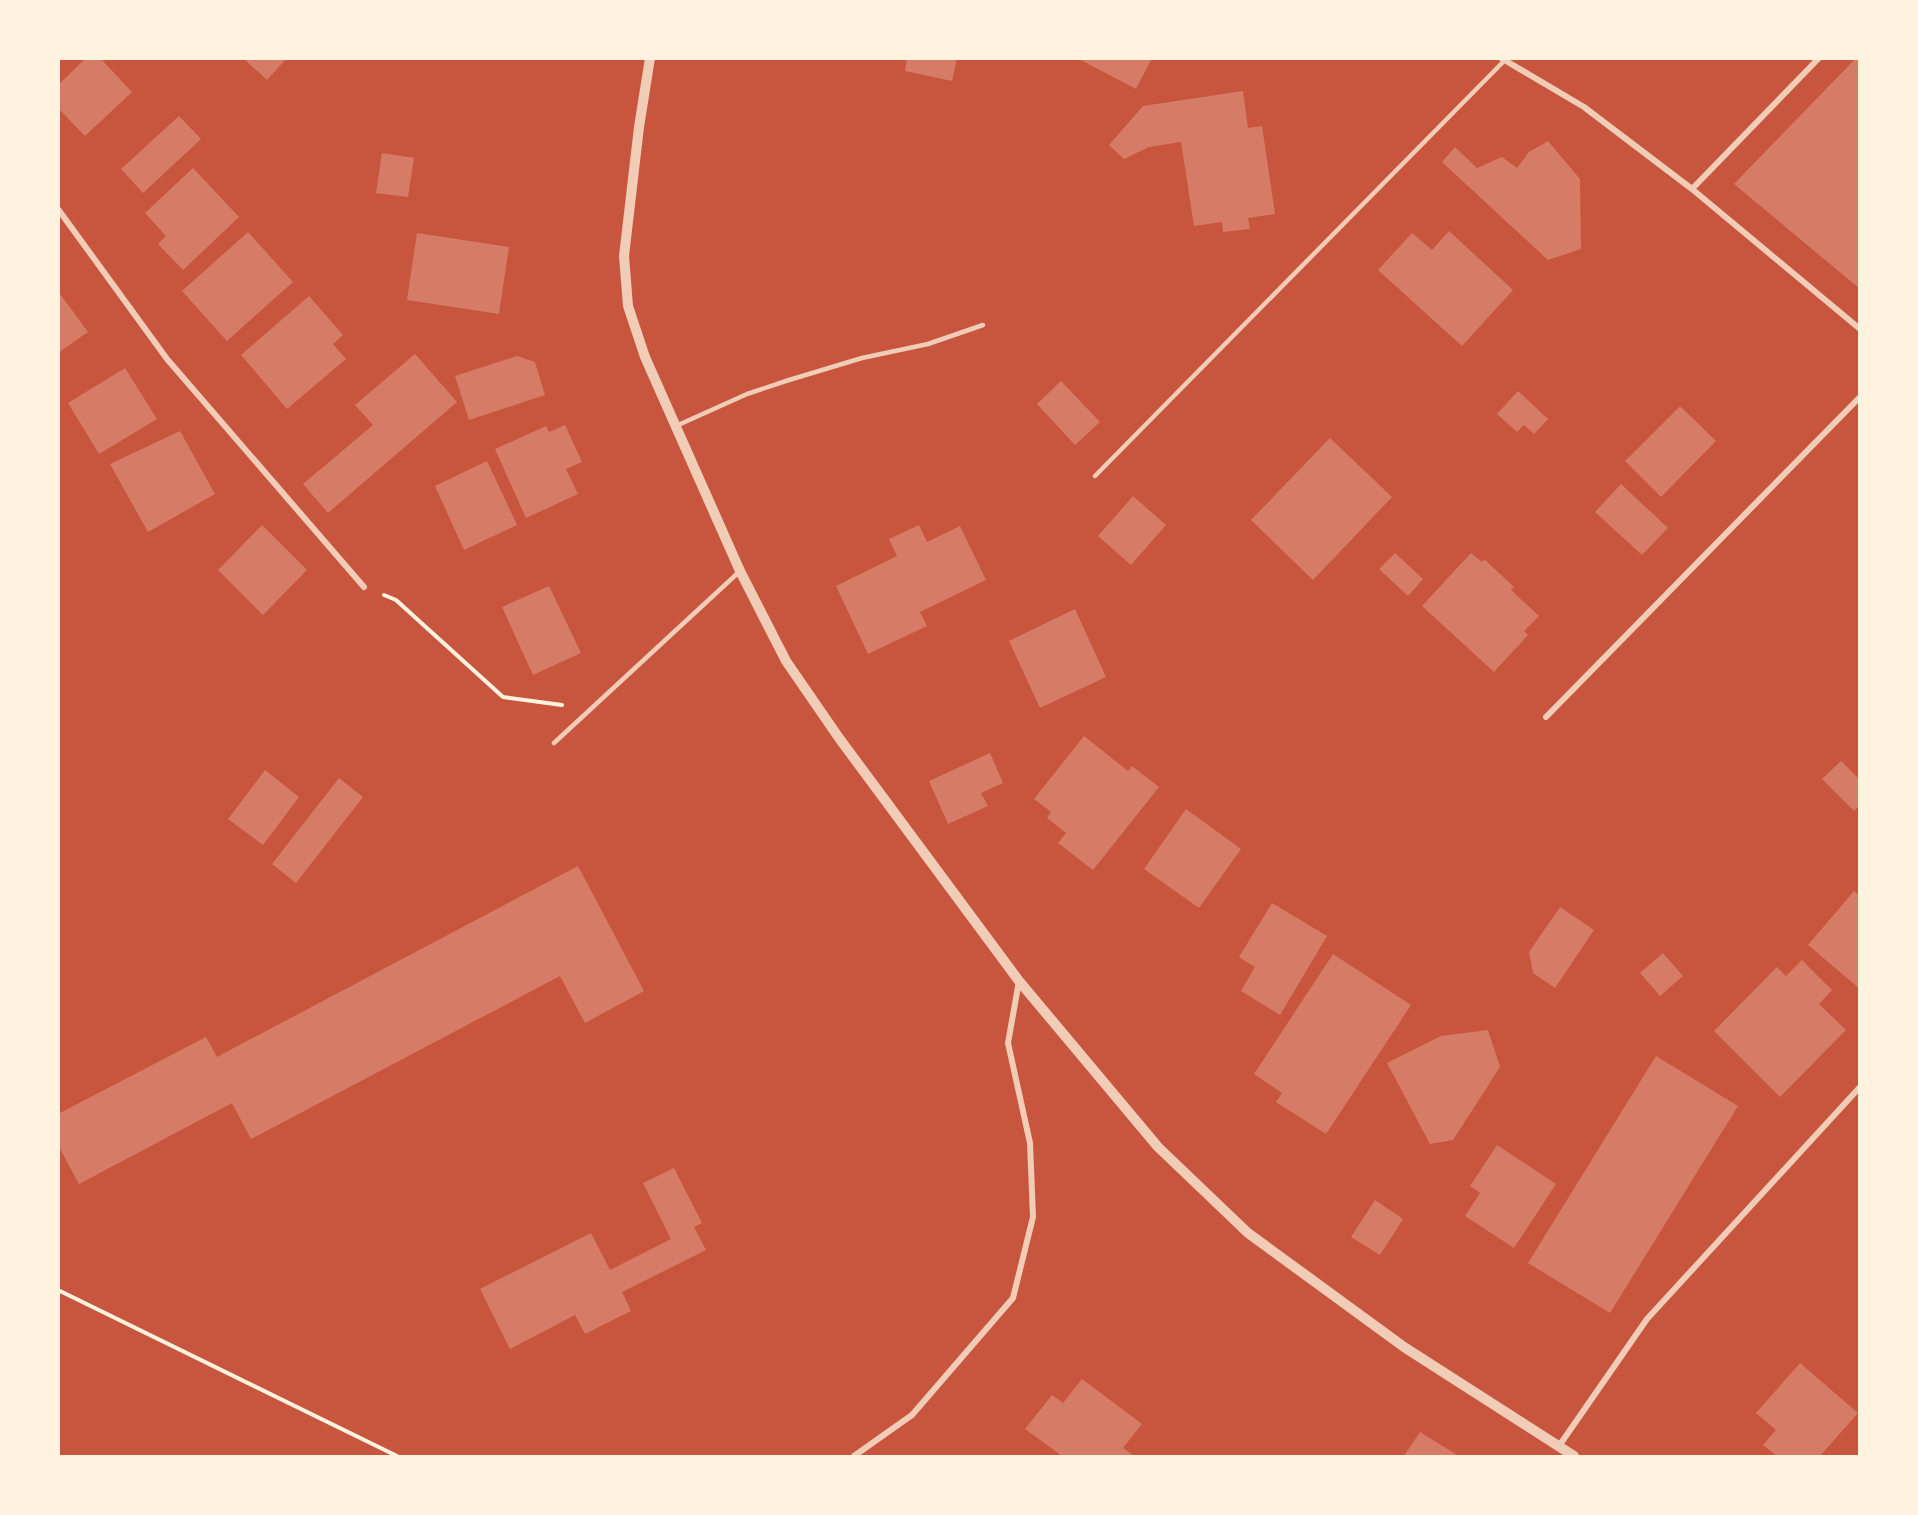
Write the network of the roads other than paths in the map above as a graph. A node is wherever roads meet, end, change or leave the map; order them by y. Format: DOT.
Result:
graph roads {
  1 [pos="650,58"];
  2 [pos="1819,58"];
  3 [pos="1503,59"];
  4 [pos="1692,189"];
  5 [pos="58,209"];
  6 [pos="982,325"];
  7 [pos="1860,329"];
  8 [pos="1860,397"];
  9 [pos="676,426"];
  10 [pos="1095,476"];
  11 [pos="741,571"];
  12 [pos="364,587"];
  13 [pos="1546,717"];
  14 [pos="554,743"];
  15 [pos="1019,981"];
  16 [pos="1860,1087"];
  17 [pos="1559,1446"];
  18 [pos="854,1456"];
  19 [pos="1574,1456"];
  1 -- 9 [label="street"];
  2 -- 4 [label="street"];
  3 -- 4 [label="street"];
  3 -- 10 [label="lane"];
  4 -- 7 [label="street"];
  5 -- 12 [label="street"];
  6 -- 9 [label="lane"];
  8 -- 13 [label="street"];
  9 -- 11 [label="street"];
  11 -- 14 [label="lane"];
  11 -- 15 [label="street"];
  15 -- 17 [label="street"];
  15 -- 18 [label="street"];
  16 -- 17 [label="street"];
  17 -- 19 [label="street"];
}
